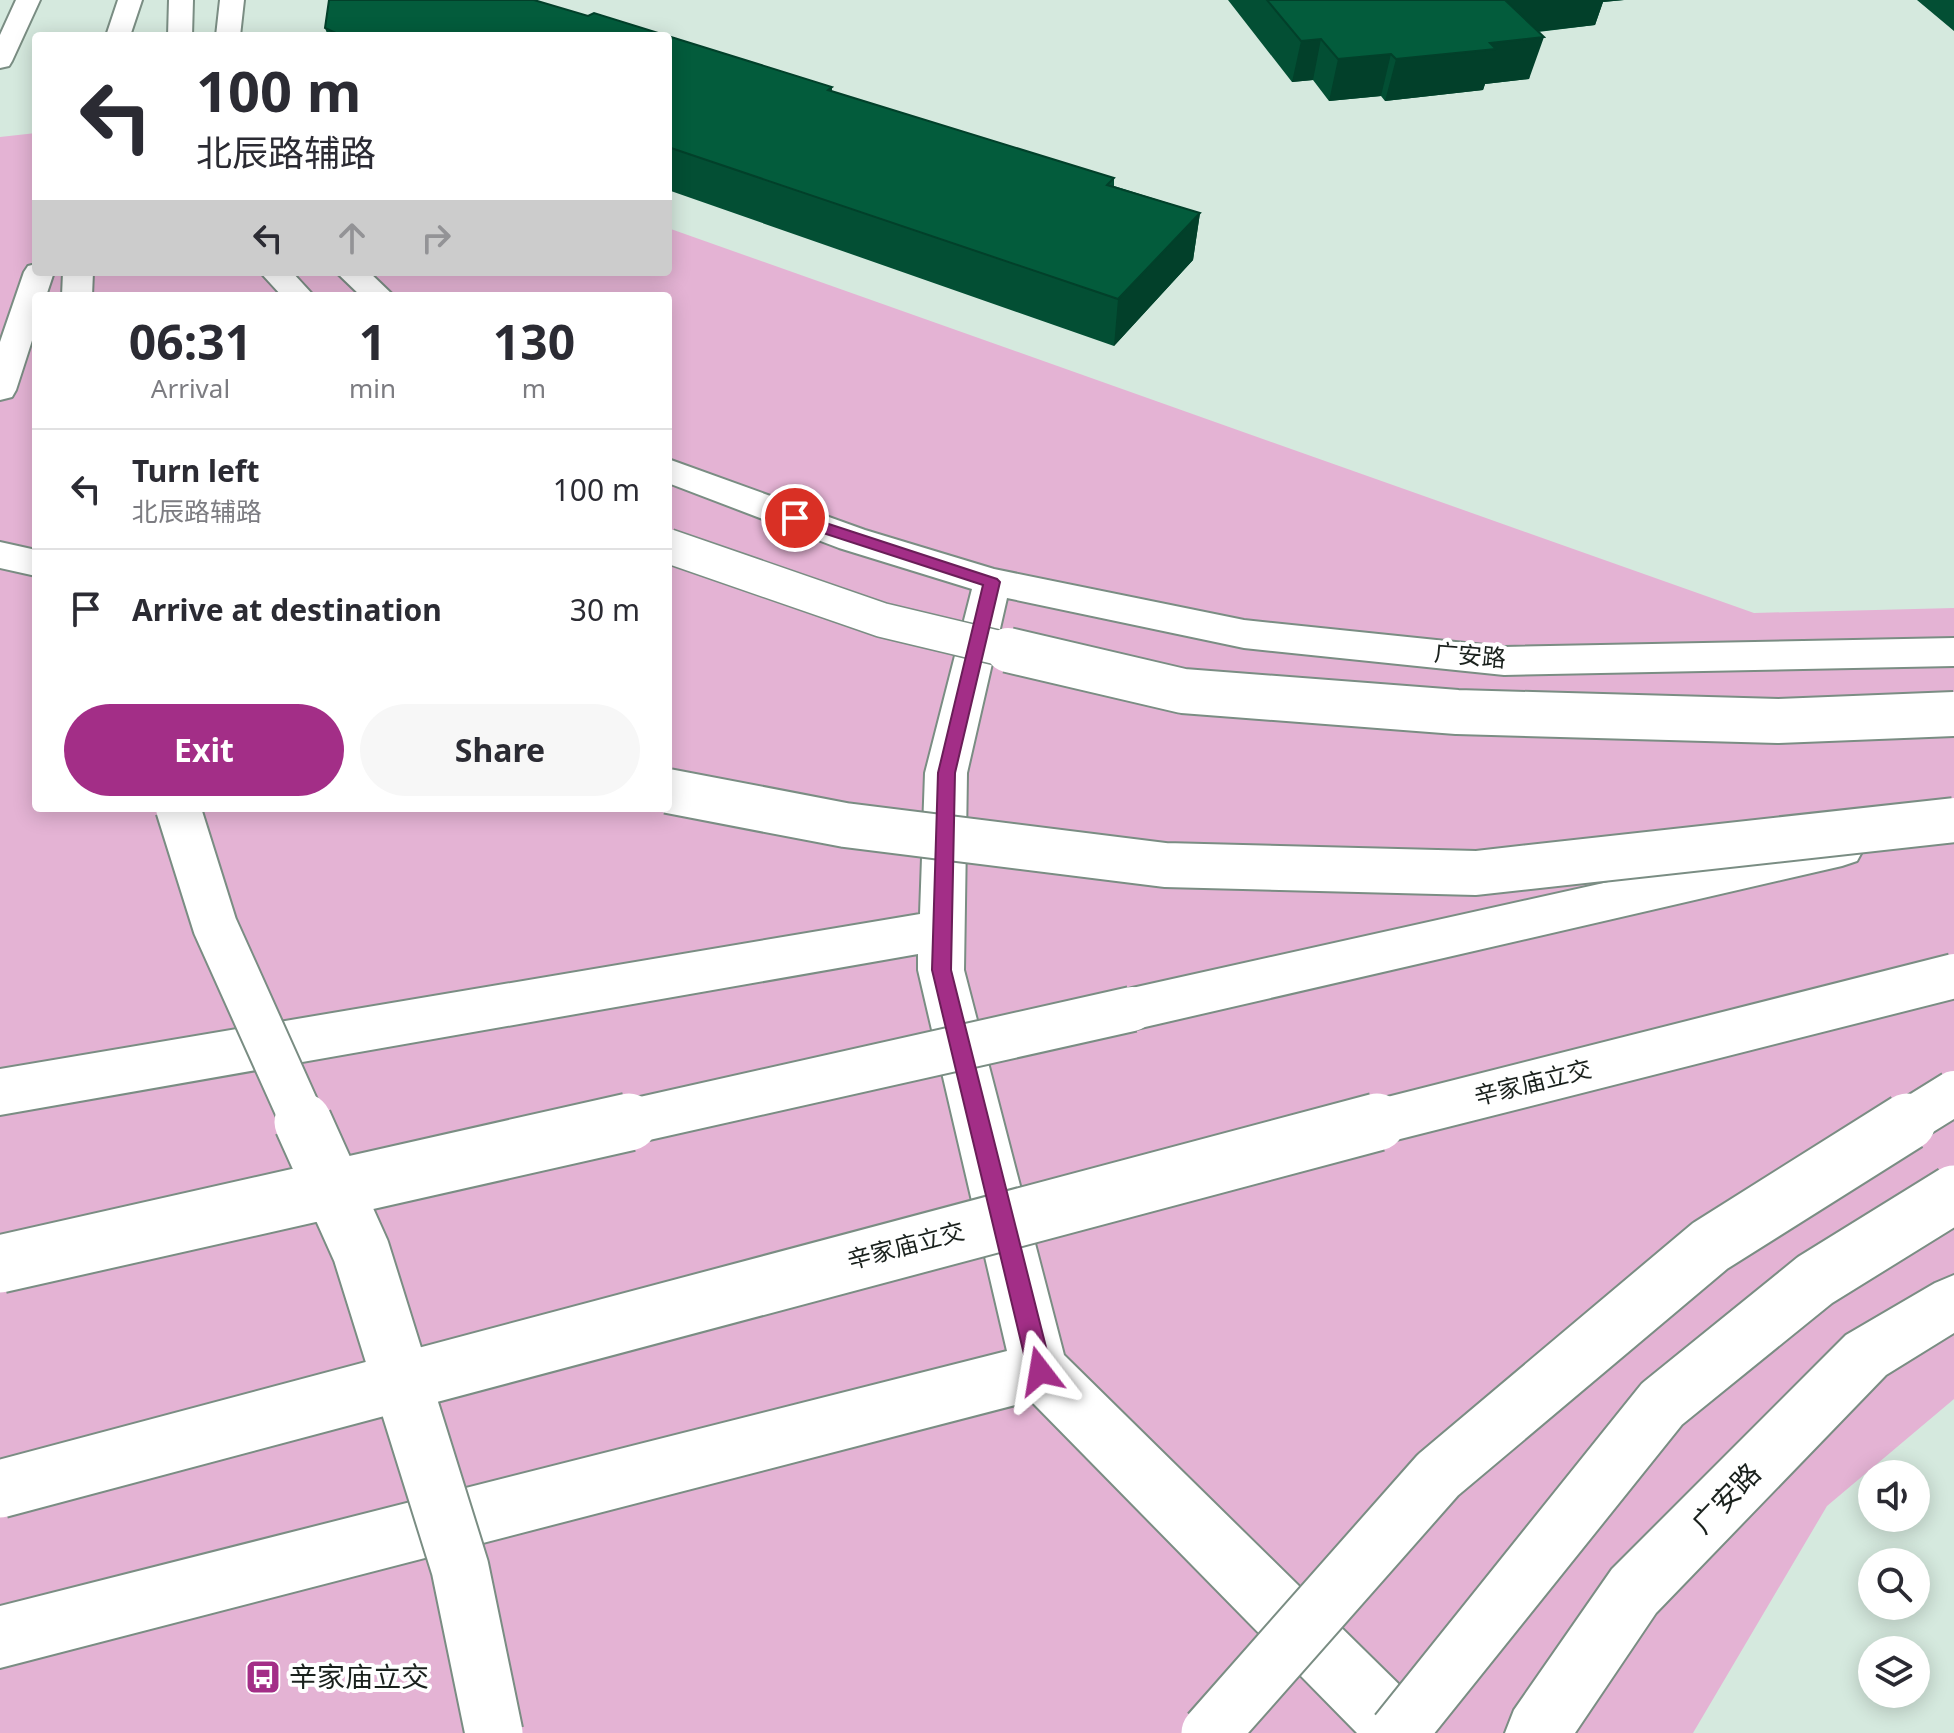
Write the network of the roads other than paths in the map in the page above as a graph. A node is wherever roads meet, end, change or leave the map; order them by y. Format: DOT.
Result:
graph roads {
  1 [pos="28,0"];
  2 [pos="181,0"];
  3 [pos="232,0"];
  4 [pos="129,3"];
  5 [pos="15,29"];
  6 [pos="119,32"];
  7 [pos="180,32"];
  8 [pos="228,32"];
  9 [pos="0,48"];
  10 [pos="0,61"];
  11 [pos="279,276"];
  12 [pos="356,276"];
  13 [pos="295,292"];
  14 [pos="374,292"];
  15 [pos="32,293"];
  16 [pos="0,390"];
  17 [pos="672,472"];
  18 [pos="672,547"];
  19 [pos="0,555"];
  20 [pos="32,562"];
  21 [pos="992,582"];
  22 [pos="1954,652"];
  23 [pos="1954,714"];
  24 [pos="672,792"];
  25 [pos="179,812"];
  26 [pos="1954,821"];
  27 [pos="942,930"];
  28 [pos="1954,976"];
  29 [pos="0,1092"];
  30 [pos="1954,1093"];
  31 [pos="1954,1194"];
  32 [pos="0,1264"];
  33 [pos="1954,1302"];
  34 [pos="1040,1371"];
  35 [pos="0,1489"];
  36 [pos="0,1637"];
  37 [pos="494,1733"];
  38 [pos="1210,1733"];
  39 [pos="1400,1733"];
  40 [pos="1537,1733"];
  1 -- 5 [label="main road"];
  2 -- 7 [label="main road"];
  3 -- 8 [label="main road"];
  4 -- 6 [label="main road"];
  5 -- 9 [label="main road"];
  5 -- 10 [label="main road"];
  11 -- 13 [label="main road"];
  12 -- 14 [label="main road"];
  15 -- 16 [label="main road"];
  17 -- 21 [label="main road, 广安路"];
  18 -- 23 [label="main road, bridge"];
  19 -- 20 [label="main road"];
  21 -- 22 [label="main road, 广安路"];
  21 -- 27 [label="main road"];
  24 -- 26 [label="main road, bridge"];
  25 -- 37 [label="main road, bridge"];
  26 -- 32 [label="main road, bridge"];
  27 -- 29 [label="main road"];
  27 -- 34 [label="main road"];
  28 -- 35 [label="main road, 辛家庙立交, bridge"];
  30 -- 38 [label="main road, bridge"];
  31 -- 39 [label="main road, bridge"];
  33 -- 40 [label="main road, 广安路"];
  34 -- 36 [label="main road"];
  34 -- 39 [label="main road"];
}
